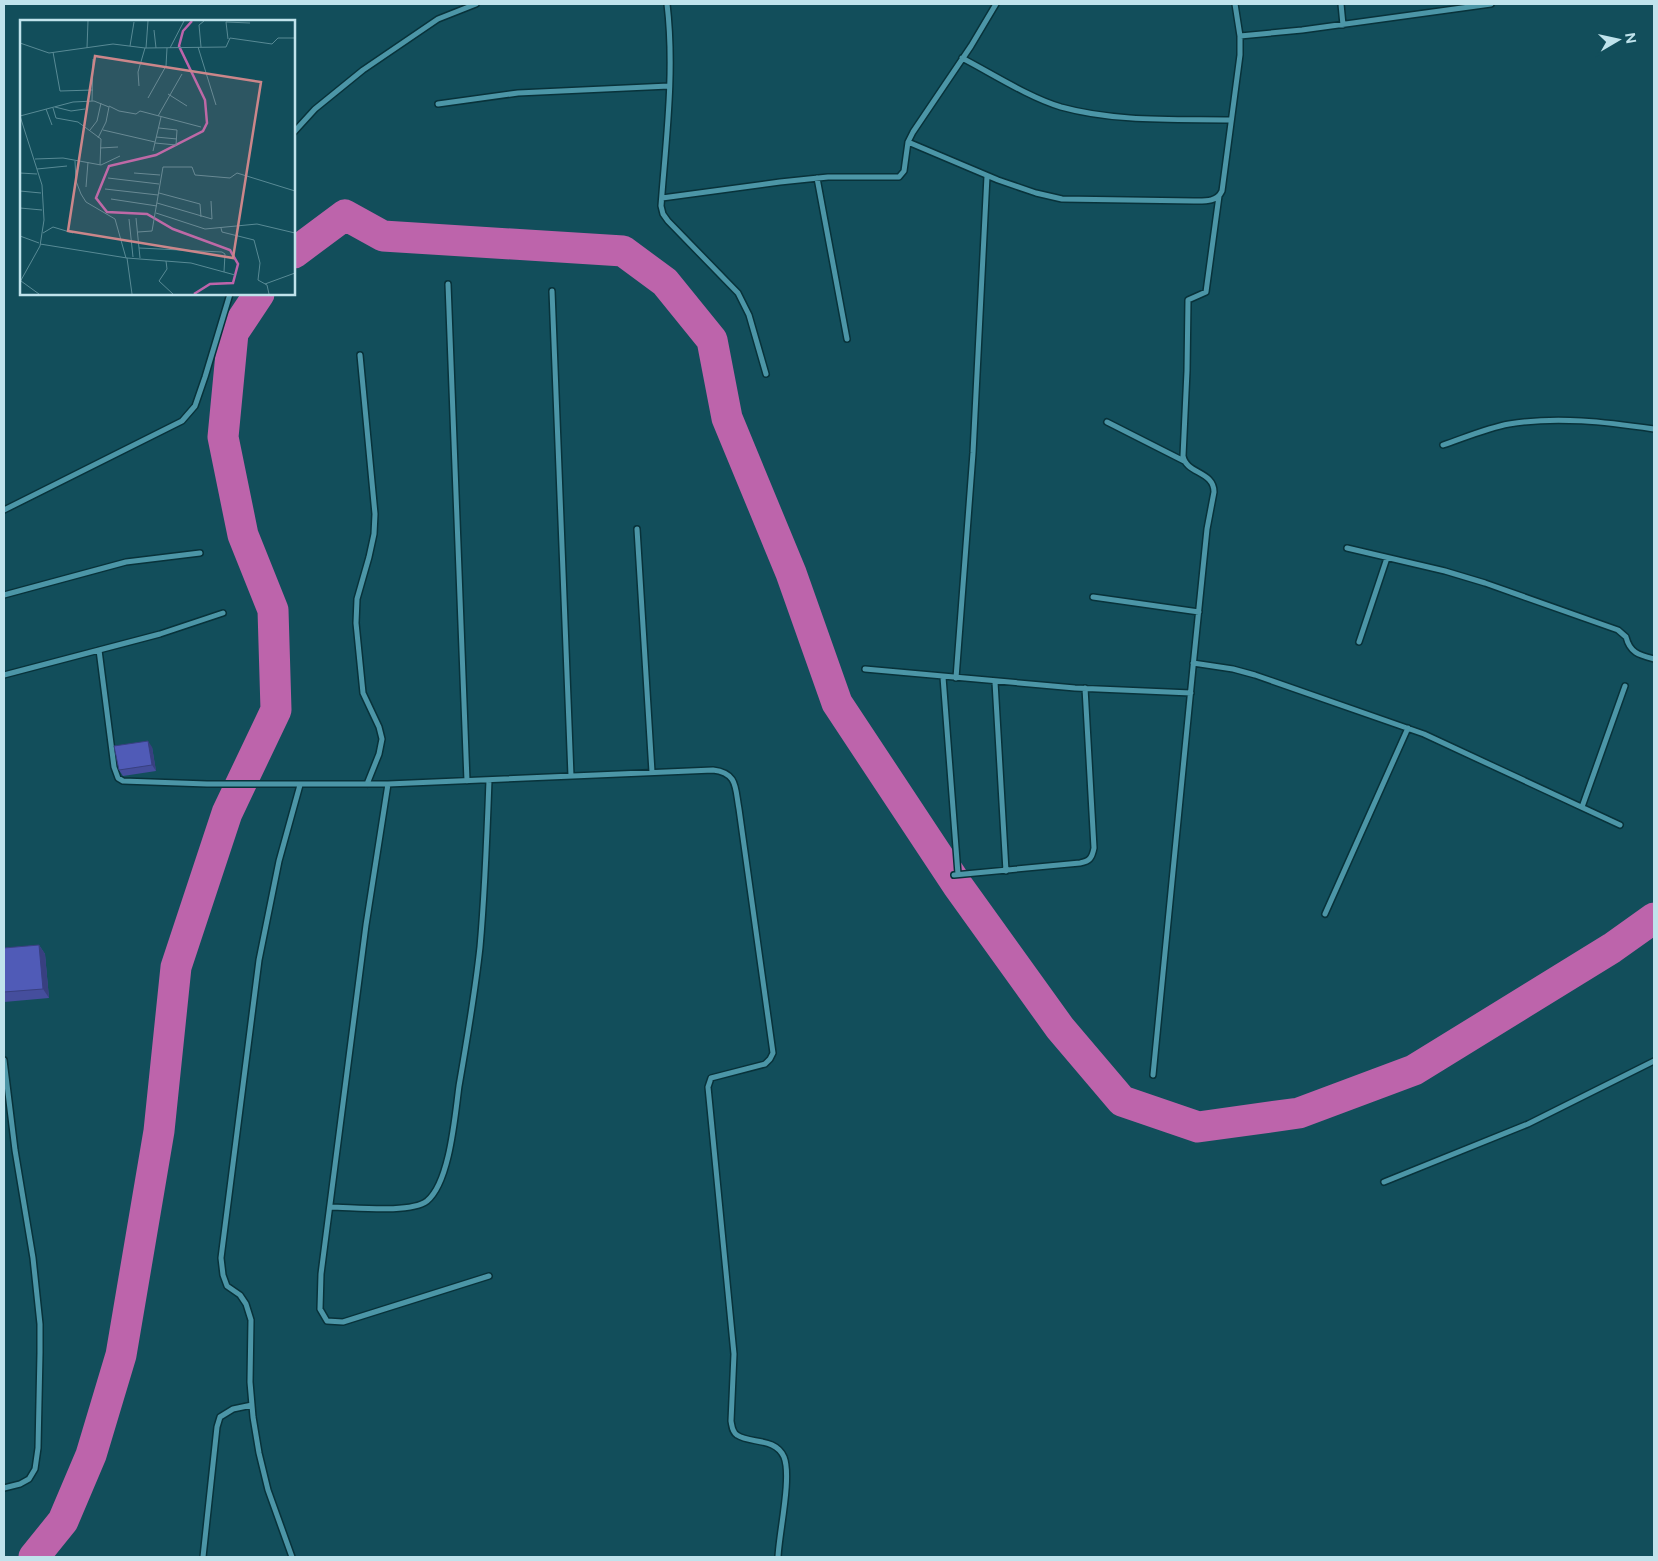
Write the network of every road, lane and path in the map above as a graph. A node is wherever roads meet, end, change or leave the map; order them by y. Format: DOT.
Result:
graph roads {
  1 [pos="476,4"];
  2 [pos="668,4"];
  3 [pos="996,4"];
  4 [pos="1235,4"];
  5 [pos="1341,4"];
  6 [pos="1491,4"];
  7 [pos="1343,25"];
  8 [pos="1240,36"];
  9 [pos="962,58"];
  10 [pos="670,86"];
  11 [pos="438,104"];
  12 [pos="1231,120"];
  13 [pos="295,131"];
  14 [pos="908,142"];
  15 [pos="987,176"];
  16 [pos="817,178"];
  17 [pos="1219,196"];
  18 [pos="662,198"];
  19 [pos="448,284"];
  20 [pos="552,292"];
  21 [pos="230,295"];
  22 [pos="847,340"];
  23 [pos="360,355"];
  24 [pos="766,374"];
  25 [pos="1107,422"];
  26 [pos="1654,429"];
  27 [pos="1443,445"];
  28 [pos="1184,461"];
  29 [pos="4,510"];
  30 [pos="637,528"];
  31 [pos="1347,548"];
  32 [pos="200,553"];
  33 [pos="1388,558"];
  34 [pos="4,595"];
  35 [pos="1093,597"];
  36 [pos="1199,612"];
  37 [pos="223,613"];
  38 [pos="1359,642"];
  39 [pos="98,650"];
  40 [pos="1654,659"];
  41 [pos="1193,663"];
  42 [pos="866,669"];
  43 [pos="4,675"];
  44 [pos="943,677"];
  45 [pos="956,678"];
  46 [pos="995,682"];
  47 [pos="1625,686"];
  48 [pos="1085,688"];
  49 [pos="1191,693"];
  50 [pos="1408,728"];
  51 [pos="652,772"];
  52 [pos="571,776"];
  53 [pos="489,780"];
  54 [pos="467,781"];
  55 [pos="367,784"];
  56 [pos="388,784"];
  57 [pos="300,785"];
  58 [pos="1582,807"];
  59 [pos="1620,825"];
  60 [pos="1006,870"];
  61 [pos="1325,914"];
  62 [pos="4,1060"];
  63 [pos="1654,1061"];
  64 [pos="1153,1075"];
  65 [pos="1384,1182"];
  66 [pos="330,1206"];
  67 [pos="489,1276"];
  68 [pos="252,1405"];
  69 [pos="4,1488"];
  70 [pos="203,1557"];
  71 [pos="292,1557"];
  72 [pos="778,1557"];
  1 -- 13 [label="street"];
  2 -- 10 [label="street"];
  3 -- 9 [label="street"];
  4 -- 8 [label="street"];
  5 -- 7 [label="street"];
  6 -- 7 [label="street"];
  7 -- 8 [label="street"];
  8 -- 12 [label="street"];
  9 -- 12 [label="street"];
  9 -- 14 [label="street"];
  10 -- 11 [label="street"];
  10 -- 18 [label="street"];
  12 -- 17 [label="street"];
  14 -- 15 [label="street"];
  14 -- 16 [label="street"];
  15 -- 17 [label="street"];
  15 -- 45 [label="street"];
  16 -- 18 [label="street"];
  16 -- 22 [label="street"];
  17 -- 28 [label="street"];
  18 -- 24 [label="street"];
  19 -- 54 [label="street"];
  20 -- 52 [label="street"];
  21 -- 29 [label="street"];
  23 -- 55 [label="street"];
  25 -- 28 [label="street"];
  26 -- 27 [label="street"];
  28 -- 36 [label="street"];
  30 -- 51 [label="street"];
  31 -- 33 [label="street"];
  32 -- 34 [label="street"];
  33 -- 38 [label="street"];
  33 -- 40 [label="street"];
  35 -- 36 [label="street"];
  36 -- 41 [label="street"];
  37 -- 39 [label="street"];
  39 -- 43 [label="street"];
  39 -- 57 [label="street"];
  41 -- 49 [label="street"];
  41 -- 50 [label="street"];
  42 -- 44 [label="street"];
  44 -- 45 [label="street"];
  44 -- 60 [label="street"];
  45 -- 46 [label="street"];
  46 -- 48 [label="street"];
  46 -- 60 [label="street"];
  47 -- 58 [label="street"];
  48 -- 49 [label="street"];
  48 -- 60 [label="street"];
  49 -- 64 [label="street"];
  50 -- 58 [label="street"];
  50 -- 61 [label="street"];
  51 -- 52 [label="street"];
  51 -- 72 [label="street"];
  52 -- 53 [label="street"];
  53 -- 54 [label="street"];
  53 -- 66 [label="street"];
  54 -- 56 [label="street"];
  55 -- 56 [label="street"];
  55 -- 57 [label="street"];
  56 -- 66 [label="street"];
  57 -- 68 [label="street"];
  58 -- 59 [label="street"];
  62 -- 69 [label="street"];
  63 -- 65 [label="street"];
  66 -- 67 [label="street"];
  68 -- 70 [label="street"];
  68 -- 71 [label="street"];
}
